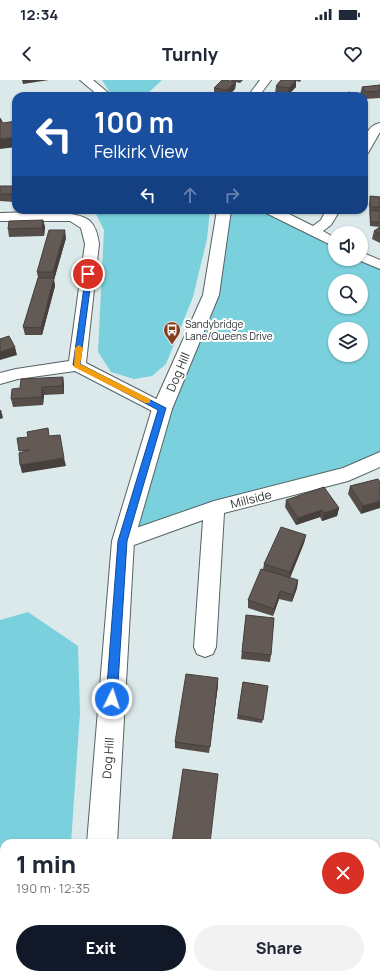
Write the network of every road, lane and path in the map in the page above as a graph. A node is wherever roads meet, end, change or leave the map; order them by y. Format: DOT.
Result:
graph roads {
  1 [pos="86,80"];
  2 [pos="266,80"];
  3 [pos="101,92"];
  4 [pos="256,92"];
  5 [pos="380,126"];
  6 [pos="368,143"];
  7 [pos="223,214"];
  8 [pos="279,214"];
  9 [pos="331,214"];
  10 [pos="0,217"];
  11 [pos="314,232"];
  12 [pos="328,239"];
  13 [pos="368,259"];
  14 [pos="380,265"];
  15 [pos="77,365"];
  16 [pos="0,379"];
  17 [pos="162,408"];
  18 [pos="380,459"];
  19 [pos="214,508"];
  20 [pos="123,541"];
  21 [pos="206,647"];
  22 [pos="102,839"];
  1 -- 3 [label="street"];
  2 -- 4 [label="street"];
  5 -- 6 [label="street"];
  7 -- 17 [label="street, Dog Hill"];
  8 -- 11 [label="street"];
  9 -- 11 [label="street"];
  10 -- 15 [label="street"];
  11 -- 12 [label="street"];
  13 -- 14 [label="street"];
  15 -- 16 [label="street"];
  15 -- 17 [label="street"];
  17 -- 20 [label="street, Dog Hill"];
  18 -- 19 [label="street, Millside"];
  19 -- 20 [label="street, Millside"];
  19 -- 21 [label="street"];
  20 -- 22 [label="street, Dog Hill"];
}
